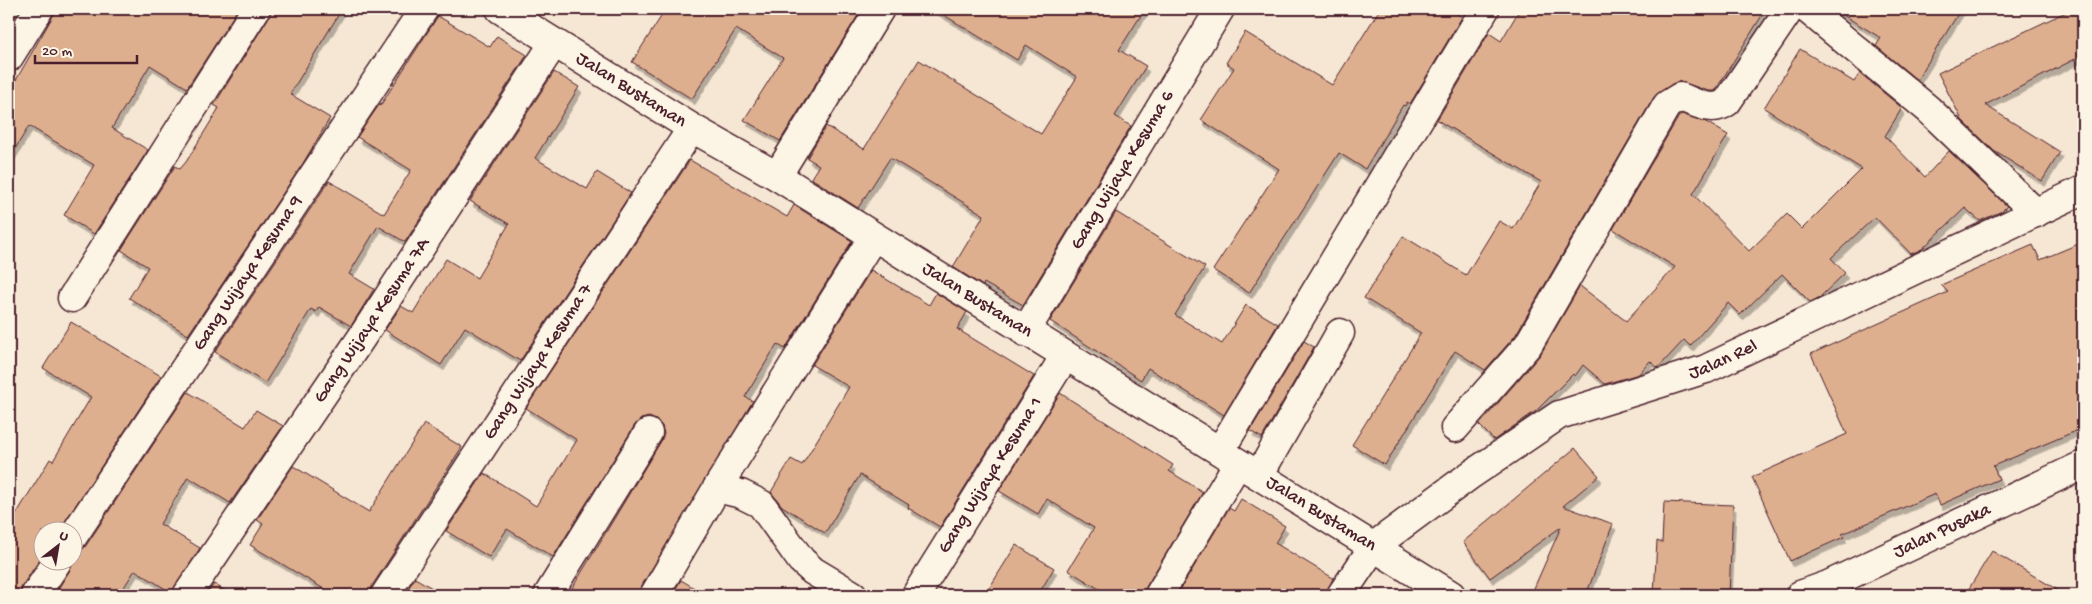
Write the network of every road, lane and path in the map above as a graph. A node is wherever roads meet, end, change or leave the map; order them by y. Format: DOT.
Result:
graph roads {
  1 [pos="39,9"];
  2 [pos="256,9"];
  3 [pos="424,9"];
  4 [pos="880,9"];
  5 [pos="1220,9"];
  6 [pos="1485,9"];
  7 [pos="1790,9"];
  8 [pos="1807,9"];
  9 [pos="510,11"];
  10 [pos="554,43"];
  11 [pos="9,57"];
  12 [pos="692,128"];
  13 [pos="777,176"];
  14 [pos="2083,190"];
  15 [pos="2036,213"];
  16 [pos="873,237"];
  17 [pos="72,298"];
  18 [pos="1025,332"];
  19 [pos="1340,333"];
  20 [pos="1065,356"];
  21 [pos="1455,428"];
  22 [pos="648,433"];
  23 [pos="1239,463"];
  24 [pos="2083,466"];
  25 [pos="717,488"];
  26 [pos="82,523"];
  27 [pos="1374,546"];
  28 [pos="50,572"];
  29 [pos="35,595"];
  30 [pos="186,595"];
  31 [pos="384,595"];
  32 [pos="548,595"];
  33 [pos="654,595"];
  34 [pos="853,595"];
  35 [pos="916,595"];
  36 [pos="1159,595"];
  37 [pos="1341,595"];
  38 [pos="1451,595"];
  39 [pos="1800,595"];
  1 -- 11 [label="street"];
  2 -- 17 [label="street"];
  3 -- 26 [label="street, Gang Wijaya Kesuma 9"];
  4 -- 13 [label="street"];
  5 -- 18 [label="street, Gang Wijaya Kesuma 6"];
  6 -- 23 [label="street"];
  7 -- 21 [label="street"];
  8 -- 15 [label="street"];
  9 -- 10 [label="street, Jalan Bustaman"];
  10 -- 12 [label="street, Jalan Bustaman"];
  10 -- 30 [label="street, Gang Wijaya Kesuma 7A"];
  12 -- 13 [label="street, Jalan Bustaman"];
  12 -- 31 [label="street, Gang Wijaya Kesuma 7"];
  13 -- 16 [label="street, Jalan Bustaman"];
  14 -- 15 [label="street, Jalan Rel"];
  15 -- 27 [label="street, Jalan Rel"];
  16 -- 18 [label="street, Jalan Bustaman"];
  16 -- 25 [label="street"];
  18 -- 20 [label="street, Jalan Bustaman"];
  19 -- 23 [label="street"];
  20 -- 23 [label="street, Jalan Bustaman"];
  20 -- 35 [label="street, Gang Wijaya Kesuma 1"];
  22 -- 32 [label="street"];
  23 -- 27 [label="street, Jalan Bustaman"];
  23 -- 36 [label="street"];
  24 -- 39 [label="street, Jalan Pusaka"];
  25 -- 33 [label="street"];
  25 -- 34 [label="street"];
  27 -- 37 [label="street, Jalan Rel"];
  27 -- 38 [label="street, Jalan Bustaman"];
  28 -- 29 [label="street"];
}
